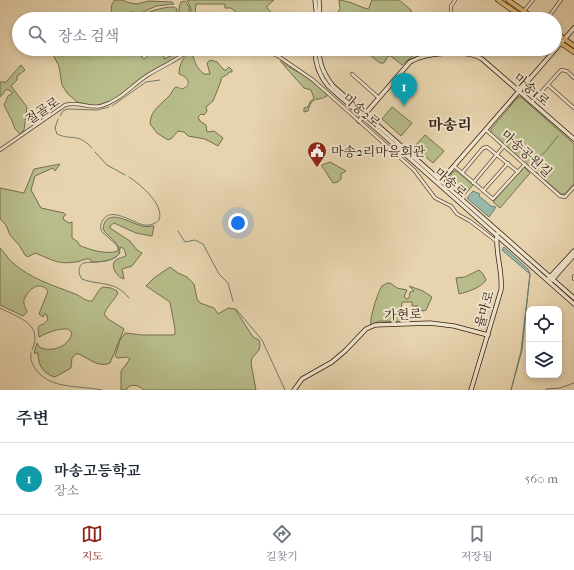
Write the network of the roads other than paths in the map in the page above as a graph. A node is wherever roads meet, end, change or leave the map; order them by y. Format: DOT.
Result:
graph roads {
  1 [pos="315,0"];
  2 [pos="319,0"];
  3 [pos="455,0"];
  4 [pos="498,0"];
  5 [pos="508,0"];
  6 [pos="532,0"];
  7 [pos="561,0"];
  8 [pos="524,11"];
  9 [pos="316,12"];
  10 [pos="320,12"];
  11 [pos="451,12"];
  12 [pos="515,12"];
  13 [pos="552,12"];
  14 [pos="574,28"];
  15 [pos="564,39"];
  16 [pos="562,42"];
  17 [pos="562,44"];
  18 [pos="574,46"];
  19 [pos="574,52"];
  20 [pos="182,56"];
  21 [pos="278,56"];
  22 [pos="315,56"];
  23 [pos="320,56"];
  24 [pos="428,56"];
  25 [pos="474,56"];
  26 [pos="550,56"];
  27 [pos="352,74"];
  28 [pos="574,78"];
  29 [pos="548,84"];
  30 [pos="519,91"];
  31 [pos="379,98"];
  32 [pos="532,102"];
  33 [pos="574,108"];
  34 [pos="363,115"];
  35 [pos="359,121"];
  36 [pos="486,130"];
  37 [pos="574,139"];
  38 [pos="504,146"];
  39 [pos="0,150"];
  40 [pos="497,154"];
  41 [pos="508,163"];
  42 [pos="525,164"];
  43 [pos="454,166"];
  44 [pos="518,172"];
  45 [pos="462,173"];
  46 [pos="472,182"];
  47 [pos="439,183"];
  48 [pos="574,187"];
  49 [pos="483,191"];
  50 [pos="497,233"];
  51 [pos="496,241"];
  52 [pos="574,251"];
  53 [pos="574,255"];
  54 [pos="550,280"];
  55 [pos="574,298"];
  56 [pos="574,304"];
  57 [pos="491,324"];
  58 [pos="478,332"];
  59 [pos="488,335"];
  60 [pos="484,346"];
  61 [pos="294,390"];
  62 [pos="471,390"];
  1 -- 9 [label="street"];
  2 -- 10 [label="street"];
  3 -- 11 [label="street"];
  4 -- 12 [label="main road"];
  5 -- 8 [label="main road"];
  6 -- 8 [label="street"];
  7 -- 13 [label="street"];
  14 -- 15 [label="street"];
  15 -- 16 [label="street"];
  15 -- 18 [label="main road"];
  17 -- 19 [label="main road"];
  20 -- 39 [label="street, 절골로"];
  21 -- 35 [label="street, 마송2로"];
  22 -- 34 [label="street, 마송로"];
  23 -- 34 [label="street, 마송로"];
  24 -- 31 [label="street, 마송1로"];
  25 -- 30 [label="street, 마송1로"];
  26 -- 30 [label="street"];
  27 -- 31 [label="street"];
  28 -- 29 [label="street"];
  29 -- 32 [label="street"];
  29 -- 33 [label="street"];
  30 -- 32 [label="street, 마송1로"];
  30 -- 36 [label="street"];
  31 -- 34 [label="street, 마송1로"];
  32 -- 37 [label="street, 마송1로"];
  34 -- 35 [label="street, 마송1로"];
  34 -- 47 [label="street, 마송로"];
  35 -- 51 [label="street, 마송2로"];
  36 -- 38 [label="street, 마송공원길"];
  36 -- 43 [label="street"];
  38 -- 40 [label="street"];
  38 -- 42 [label="street, 마송공원길"];
  40 -- 41 [label="street"];
  40 -- 45 [label="street"];
  40 -- 46 [label="street"];
  41 -- 44 [label="street"];
  41 -- 49 [label="street"];
  42 -- 44 [label="street"];
  42 -- 48 [label="street, 마송공원길"];
  43 -- 45 [label="street"];
  43 -- 47 [label="street"];
  44 -- 49 [label="street"];
  45 -- 46 [label="street"];
  46 -- 49 [label="street"];
  47 -- 50 [label="street, 마송로"];
  50 -- 51 [label="street, 율마로"];
  50 -- 54 [label="street, 마송로"];
  51 -- 57 [label="street, 율마로"];
  52 -- 54 [label="street"];
  53 -- 54 [label="street"];
  54 -- 55 [label="street, 마송로"];
  54 -- 56 [label="street, 마송로"];
  57 -- 58 [label="street"];
  57 -- 59 [label="street, 율마로"];
  58 -- 59 [label="street, 가현로"];
  58 -- 60 [label="street"];
  58 -- 61 [label="street, 가현로"];
  59 -- 60 [label="street, 율마로"];
  60 -- 62 [label="street, 율마로"];
}
